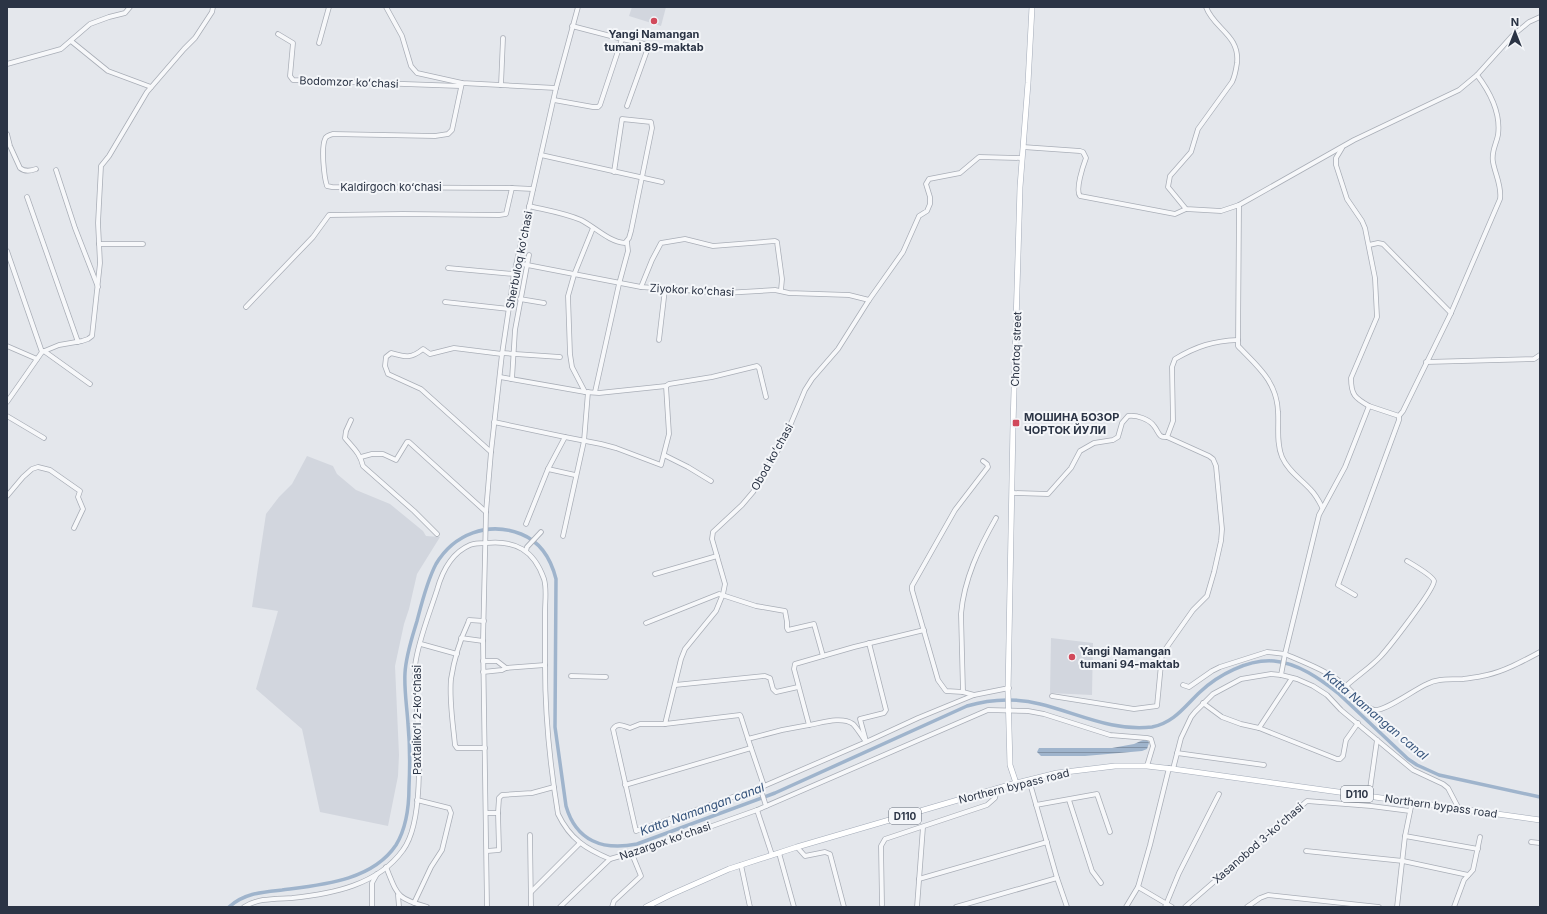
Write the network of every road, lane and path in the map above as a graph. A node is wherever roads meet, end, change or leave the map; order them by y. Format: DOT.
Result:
graph roads {
  1 [pos="130,7"];
  2 [pos="213,7"];
  3 [pos="329,7"];
  4 [pos="386,7"];
  5 [pos="578,7"];
  6 [pos="1032,7"];
  7 [pos="1206,7"];
  8 [pos="1540,17"];
  9 [pos="572,26"];
  10 [pos="278,34"];
  11 [pos="503,38"];
  12 [pos="622,40"];
  13 [pos="71,41"];
  14 [pos="319,43"];
  15 [pos="7,64"];
  16 [pos="1477,75"];
  17 [pos="461,84"];
  18 [pos="501,85"];
  19 [pos="151,87"];
  20 [pos="556,88"];
  21 [pos="554,100"];
  22 [pos="627,106"];
  23 [pos="7,134"];
  24 [pos="1023,147"];
  25 [pos="1343,147"];
  26 [pos="541,155"];
  27 [pos="1022,158"];
  28 [pos="36,169"];
  29 [pos="56,170"];
  30 [pos="614,172"];
  31 [pos="642,178"];
  32 [pos="662,182"];
  33 [pos="512,188"];
  34 [pos="533,189"];
  35 [pos="27,197"];
  36 [pos="1239,205"];
  37 [pos="529,206"];
  38 [pos="1186,209"];
  39 [pos="593,228"];
  40 [pos="627,242"];
  41 [pos="99,244"];
  42 [pos="143,244"];
  43 [pos="1369,245"];
  44 [pos="7,251"];
  45 [pos="529,255"];
  46 [pos="517,264"];
  47 [pos="527,266"];
  48 [pos="448,268"];
  49 [pos="514,274"];
  50 [pos="574,274"];
  51 [pos="619,284"];
  52 [pos="98,287"];
  53 [pos="641,287"];
  54 [pos="665,290"];
  55 [pos="781,290"];
  56 [pos="520,299"];
  57 [pos="869,300"];
  58 [pos="445,302"];
  59 [pos="544,303"];
  60 [pos="246,307"];
  61 [pos="509,309"];
  62 [pos="1451,313"];
  63 [pos="659,340"];
  64 [pos="1238,340"];
  65 [pos="78,342"];
  66 [pos="7,346"];
  67 [pos="43,352"];
  68 [pos="514,353"];
  69 [pos="502,354"];
  70 [pos="1540,355"];
  71 [pos="560,356"];
  72 [pos="37,359"];
  73 [pos="1426,362"];
  74 [pos="500,377"];
  75 [pos="512,379"];
  76 [pos="90,384"];
  77 [pos="666,386"];
  78 [pos="7,391"];
  79 [pos="586,392"];
  80 [pos="595,392"];
  81 [pos="13,393"];
  82 [pos="766,397"];
  83 [pos="7,402"];
  84 [pos="1369,406"];
  85 [pos="7,416"];
  86 [pos="1399,416"];
  87 [pos="351,420"];
  88 [pos="494,422"];
  89 [pos="565,437"];
  90 [pos="1167,437"];
  91 [pos="44,438"];
  92 [pos="584,441"];
  93 [pos="491,452"];
  94 [pos="664,455"];
  95 [pos="361,457"];
  96 [pos="983,460"];
  97 [pos="548,469"];
  98 [pos="575,475"];
  99 [pos="711,481"];
  100 [pos="1012,493"];
  101 [pos="7,496"];
  102 [pos="1322,507"];
  103 [pos="486,512"];
  104 [pos="996,518"];
  105 [pos="526,524"];
  106 [pos="74,528"];
  107 [pos="540,533"];
  108 [pos="437,534"];
  109 [pos="563,536"];
  110 [pos="485,543"];
  111 [pos="526,549"];
  112 [pos="717,556"];
  113 [pos="1407,561"];
  114 [pos="655,574"];
  115 [pos="723,594"];
  116 [pos="1355,595"];
  117 [pos="484,621"];
  118 [pos="646,623"];
  119 [pos="924,630"];
  120 [pos="461,638"];
  121 [pos="483,641"];
  122 [pos="869,643"];
  123 [pos="420,644"];
  124 [pos="1540,652"];
  125 [pos="457,654"];
  126 [pos="823,656"];
  127 [pos="1285,656"];
  128 [pos="484,661"];
  129 [pos="545,665"];
  130 [pos="506,668"];
  131 [pos="483,672"];
  132 [pos="1281,673"];
  133 [pos="571,676"];
  134 [pos="606,677"];
  135 [pos="1292,678"];
  136 [pos="1182,685"];
  137 [pos="675,686"];
  138 [pos="1346,686"];
  139 [pos="798,687"];
  140 [pos="1008,690"];
  141 [pos="963,692"];
  142 [pos="974,695"];
  143 [pos="1052,696"];
  144 [pos="1203,703"];
  145 [pos="1009,710"];
  146 [pos="1358,723"];
  147 [pos="665,724"];
  148 [pos="809,725"];
  149 [pos="1259,728"];
  150 [pos="748,739"];
  151 [pos="1377,740"];
  152 [pos="866,742"];
  153 [pos="485,748"];
  154 [pos="751,748"];
  155 [pos="1177,753"];
  156 [pos="1264,765"];
  157 [pos="1147,766"];
  158 [pos="1171,768"];
  159 [pos="1029,780"];
  160 [pos="1016,783"];
  161 [pos="625,785"];
  162 [pos="762,786"];
  163 [pos="554,788"];
  164 [pos="997,789"];
  165 [pos="1219,794"];
  166 [pos="1369,796"];
  167 [pos="418,800"];
  168 [pos="1069,800"];
  169 [pos="1412,802"];
  170 [pos="1036,805"];
  171 [pos="766,806"];
  172 [pos="1460,809"];
  173 [pos="757,810"];
  174 [pos="1410,811"];
  175 [pos="486,813"];
  176 [pos="498,813"];
  177 [pos="1540,820"];
  178 [pos="923,827"];
  179 [pos="1110,832"];
  180 [pos="530,835"];
  181 [pos="1405,836"];
  182 [pos="1480,836"];
  183 [pos="1047,842"];
  184 [pos="1531,842"];
  185 [pos="580,843"];
  186 [pos="1540,843"];
  187 [pos="797,847"];
  188 [pos="1478,849"];
  189 [pos="487,851"];
  190 [pos="1306,851"];
  191 [pos="779,853"];
  192 [pos="632,854"];
  193 [pos="772,855"];
  194 [pos="610,859"];
  195 [pos="1403,861"];
  196 [pos="741,865"];
  197 [pos="386,867"];
  198 [pos="378,872"];
  199 [pos="1468,875"];
  200 [pos="1057,878"];
  201 [pos="919,879"];
  202 [pos="1101,883"];
  203 [pos="1138,887"];
  204 [pos="531,892"];
  205 [pos="398,895"];
  206 [pos="1333,901"];
  207 [pos="414,903"];
  208 [pos="882,905"];
  209 [pos="1165,906"];
  210 [pos="244,907"];
  211 [pos="372,907"];
  212 [pos="399,907"];
  213 [pos="427,907"];
  214 [pos="487,907"];
  215 [pos="531,907"];
  216 [pos="560,907"];
  217 [pos="612,907"];
  218 [pos="646,907"];
  219 [pos="750,907"];
  220 [pos="794,907"];
  221 [pos="844,907"];
  222 [pos="917,907"];
  223 [pos="956,907"];
  224 [pos="1067,907"];
  225 [pos="1126,907"];
  226 [pos="1172,907"];
  227 [pos="1185,907"];
  228 [pos="1247,907"];
  229 [pos="1332,907"];
  230 [pos="1379,907"];
  231 [pos="1397,907"];
  232 [pos="1454,907"];
  1 -- 13 [label="street"];
  2 -- 19 [label="street"];
  3 -- 14 [label="street"];
  4 -- 17 [label="street, Bodomzor koʻchasi"];
  5 -- 9 [label="street, Sherbuloq koʻchasi"];
  6 -- 24 [label="main road, Chortoq street"];
  7 -- 38 [label="street"];
  8 -- 16 [label="street"];
  9 -- 12 [label="street"];
  9 -- 20 [label="street, Sherbuloq koʻchasi"];
  10 -- 17 [label="street, Bodomzor koʻchasi"];
  11 -- 18 [label="street"];
  12 -- 21 [label="street"];
  12 -- 22 [label="street"];
  13 -- 15 [label="street"];
  13 -- 19 [label="street"];
  16 -- 25 [label="street"];
  16 -- 62 [label="street"];
  17 -- 18 [label="street"];
  17 -- 33 [label="street, Kaldirgoch koʻchasi"];
  18 -- 20 [label="street"];
  19 -- 41 [label="street"];
  20 -- 21 [label="street, Sherbuloq koʻchasi"];
  21 -- 26 [label="street, Sherbuloq koʻchasi"];
  23 -- 28 [label="street"];
  24 -- 27 [label="main road, Chortoq street"];
  24 -- 38 [label="street"];
  25 -- 36 [label="street"];
  25 -- 43 [label="street"];
  26 -- 30 [label="street"];
  26 -- 34 [label="street, Sherbuloq koʻchasi"];
  27 -- 57 [label="street"];
  27 -- 100 [label="main road, Chortoq street"];
  29 -- 52 [label="street"];
  30 -- 31 [label="street"];
  30 -- 31 [label="street"];
  31 -- 32 [label="street"];
  31 -- 40 [label="street"];
  33 -- 34 [label="street, Kaldirgoch koʻchasi"];
  33 -- 60 [label="street"];
  34 -- 37 [label="street, Sherbuloq koʻchasi"];
  35 -- 65 [label="street"];
  36 -- 38 [label="street"];
  36 -- 64 [label="street"];
  37 -- 39 [label="street"];
  37 -- 46 [label="street, Sherbuloq koʻchasi"];
  39 -- 40 [label="street"];
  39 -- 50 [label="street"];
  40 -- 51 [label="street"];
  41 -- 42 [label="street"];
  41 -- 52 [label="street"];
  43 -- 62 [label="street"];
  43 -- 84 [label="street"];
  44 -- 67 [label="street"];
  45 -- 47 [label="street"];
  46 -- 47 [label="street, Ziyokor koʻchasi"];
  46 -- 49 [label="street, Sherbuloq koʻchasi"];
  47 -- 50 [label="street, Ziyokor koʻchasi"];
  47 -- 56 [label="street"];
  48 -- 49 [label="street"];
  49 -- 61 [label="street, Sherbuloq koʻchasi"];
  50 -- 51 [label="street, Ziyokor koʻchasi"];
  50 -- 79 [label="street"];
  51 -- 53 [label="street, Ziyokor koʻchasi"];
  51 -- 80 [label="street"];
  52 -- 65 [label="street"];
  53 -- 54 [label="street, Ziyokor koʻchasi"];
  53 -- 55 [label="street"];
  54 -- 55 [label="street, Ziyokor koʻchasi"];
  54 -- 63 [label="street"];
  55 -- 57 [label="street, Ziyokor koʻchasi"];
  56 -- 59 [label="street"];
  56 -- 68 [label="street"];
  57 -- 112 [label="street, Obod koʻchasi"];
  58 -- 61 [label="street"];
  61 -- 69 [label="street, Sherbuloq koʻchasi"];
  62 -- 73 [label="street"];
  64 -- 90 [label="street"];
  64 -- 102 [label="street"];
  65 -- 67 [label="street"];
  66 -- 72 [label="street"];
  67 -- 72 [label="street"];
  67 -- 76 [label="street"];
  68 -- 69 [label="street"];
  68 -- 71 [label="street"];
  68 -- 75 [label="street"];
  69 -- 74 [label="street, Sherbuloq koʻchasi"];
  69 -- 93 [label="street"];
  70 -- 73 [label="street"];
  72 -- 81 [label="street"];
  73 -- 86 [label="street"];
  74 -- 75 [label="street"];
  74 -- 88 [label="street, Sherbuloq koʻchasi"];
  75 -- 79 [label="street"];
  77 -- 80 [label="street"];
  77 -- 82 [label="street"];
  77 -- 94 [label="street"];
  78 -- 81 [label="street"];
  79 -- 80 [label="street"];
  79 -- 92 [label="street"];
  81 -- 83 [label="street"];
  84 -- 86 [label="street"];
  84 -- 102 [label="street"];
  85 -- 91 [label="street"];
  86 -- 116 [label="street"];
  87 -- 95 [label="street"];
  88 -- 89 [label="street"];
  88 -- 93 [label="street, Sherbuloq koʻchasi"];
  89 -- 92 [label="street"];
  89 -- 97 [label="street"];
  90 -- 100 [label="street"];
  90 -- 143 [label="street"];
  92 -- 94 [label="street"];
  92 -- 98 [label="street"];
  93 -- 103 [label="street, Sherbuloq koʻchasi"];
  94 -- 99 [label="street"];
  95 -- 103 [label="street"];
  95 -- 108 [label="street"];
  96 -- 119 [label="street"];
  97 -- 98 [label="street"];
  97 -- 105 [label="street"];
  98 -- 109 [label="street"];
  100 -- 140 [label="main road, Chortoq street"];
  101 -- 106 [label="street"];
  102 -- 127 [label="street"];
  103 -- 110 [label="street, Sherbuloq koʻchasi"];
  104 -- 141 [label="street"];
  107 -- 111 [label="street"];
  110 -- 111 [label="street, Nazargox koʻchasi"];
  110 -- 117 [label="street, Sherbuloq koʻchasi"];
  110 -- 123 [label="street, Paxtalikoʻl 2-koʻchasi"];
  111 -- 129 [label="street, Nazargox koʻchasi"];
  112 -- 114 [label="street"];
  112 -- 115 [label="street, Obod koʻchasi"];
  113 -- 138 [label="street"];
  115 -- 118 [label="street"];
  115 -- 126 [label="street"];
  115 -- 137 [label="street, Obod koʻchasi"];
  117 -- 120 [label="street"];
  117 -- 121 [label="street, Sherbuloq koʻchasi"];
  119 -- 122 [label="street"];
  119 -- 141 [label="street"];
  120 -- 121 [label="street"];
  120 -- 125 [label="street"];
  121 -- 128 [label="street, Sherbuloq koʻchasi"];
  122 -- 126 [label="street"];
  122 -- 152 [label="street"];
  123 -- 125 [label="street"];
  123 -- 167 [label="street, Paxtalikoʻl 2-koʻchasi"];
  124 -- 138 [label="street"];
  125 -- 153 [label="street"];
  126 -- 139 [label="street"];
  127 -- 132 [label="street"];
  127 -- 136 [label="street"];
  127 -- 138 [label="street"];
  128 -- 130 [label="street"];
  128 -- 131 [label="street, Sherbuloq koʻchasi"];
  129 -- 130 [label="street"];
  129 -- 163 [label="street, Nazargox koʻchasi"];
  130 -- 131 [label="street"];
  131 -- 153 [label="street, Sherbuloq koʻchasi"];
  132 -- 135 [label="street"];
  132 -- 144 [label="street"];
  133 -- 134 [label="street"];
  135 -- 146 [label="street"];
  135 -- 149 [label="street"];
  137 -- 139 [label="street"];
  137 -- 147 [label="street, Obod koʻchasi"];
  139 -- 148 [label="street"];
  140 -- 142 [label="street"];
  140 -- 145 [label="main road, Chortoq street"];
  141 -- 142 [label="street"];
  142 -- 152 [label="street"];
  144 -- 149 [label="street"];
  144 -- 155 [label="street"];
  145 -- 157 [label="street, Nazargox koʻchasi"];
  145 -- 160 [label="main road, Chortoq street"];
  145 -- 171 [label="street, Nazargox koʻchasi"];
  146 -- 149 [label="street"];
  146 -- 151 [label="street"];
  147 -- 150 [label="street"];
  147 -- 161 [label="street"];
  148 -- 150 [label="street"];
  148 -- 152 [label="street"];
  150 -- 154 [label="street"];
  151 -- 166 [label="street"];
  151 -- 172 [label="street"];
  152 -- 162 [label="street"];
  153 -- 175 [label="street, Sherbuloq koʻchasi"];
  154 -- 161 [label="street"];
  154 -- 162 [label="street"];
  155 -- 156 [label="street"];
  155 -- 158 [label="street"];
  157 -- 158 [label="main road, Northern bypass road / D110"];
  157 -- 159 [label="main road, Northern bypass road / D110"];
  158 -- 166 [label="main road, Northern bypass road / D110"];
  158 -- 203 [label="street"];
  159 -- 160 [label="main road, Northern bypass road / D110"];
  159 -- 170 [label="street"];
  160 -- 164 [label="main road, Northern bypass road / D110"];
  161 -- 162 [label="street"];
  162 -- 171 [label="street"];
  163 -- 176 [label="street"];
  163 -- 185 [label="street, Nazargox koʻchasi"];
  164 -- 178 [label="street"];
  164 -- 187 [label="main road, Northern bypass road / D110"];
  165 -- 209 [label="street"];
  166 -- 169 [label="main road, Northern bypass road / D110"];
  167 -- 197 [label="street, Paxtalikoʻl 2-koʻchasi"];
  167 -- 207 [label="street"];
  168 -- 170 [label="street"];
  168 -- 179 [label="street"];
  168 -- 202 [label="street"];
  169 -- 172 [label="main road, Northern bypass road / D110"];
  169 -- 174 [label="street"];
  170 -- 183 [label="street"];
  171 -- 173 [label="street, Nazargox koʻchasi"];
  172 -- 177 [label="main road, Northern bypass road / D110"];
  173 -- 192 [label="street, Nazargox koʻchasi"];
  173 -- 193 [label="street"];
  174 -- 181 [label="street"];
  174 -- 227 [label="street, Xasanobod 3-koʻchasi"];
  175 -- 176 [label="street"];
  175 -- 189 [label="street, Sherbuloq koʻchasi"];
  176 -- 189 [label="street"];
  178 -- 201 [label="street"];
  178 -- 208 [label="street"];
  180 -- 204 [label="street"];
  181 -- 188 [label="street"];
  181 -- 195 [label="street"];
  182 -- 188 [label="street"];
  183 -- 200 [label="street"];
  183 -- 201 [label="street"];
  184 -- 186 [label="street"];
  185 -- 194 [label="street, Nazargox koʻchasi"];
  185 -- 204 [label="street"];
  187 -- 191 [label="main road, Northern bypass road / D110"];
  187 -- 221 [label="street"];
  188 -- 199 [label="street"];
  189 -- 214 [label="street, Sherbuloq koʻchasi"];
  190 -- 195 [label="street"];
  191 -- 193 [label="main road, Northern bypass road / D110"];
  191 -- 220 [label="street"];
  192 -- 194 [label="street, Nazargox koʻchasi"];
  192 -- 217 [label="street"];
  193 -- 196 [label="main road, Northern bypass road / D110"];
  194 -- 216 [label="street"];
  195 -- 199 [label="street"];
  195 -- 231 [label="street"];
  196 -- 218 [label="main road, Northern bypass road / D110"];
  196 -- 219 [label="street"];
  197 -- 198 [label="street, Paxtalikoʻl 2-koʻchasi"];
  197 -- 205 [label="street"];
  198 -- 210 [label="street, Paxtalikoʻl 2-koʻchasi"];
  198 -- 211 [label="street"];
  199 -- 232 [label="street"];
  200 -- 223 [label="street"];
  200 -- 224 [label="street"];
  201 -- 222 [label="street"];
  203 -- 209 [label="street"];
  203 -- 225 [label="street"];
  204 -- 215 [label="street"];
  205 -- 207 [label="street"];
  205 -- 212 [label="street"];
  206 -- 228 [label="street"];
  206 -- 229 [label="street"];
  206 -- 230 [label="street"];
  207 -- 213 [label="street"];
  209 -- 226 [label="street"];
}
